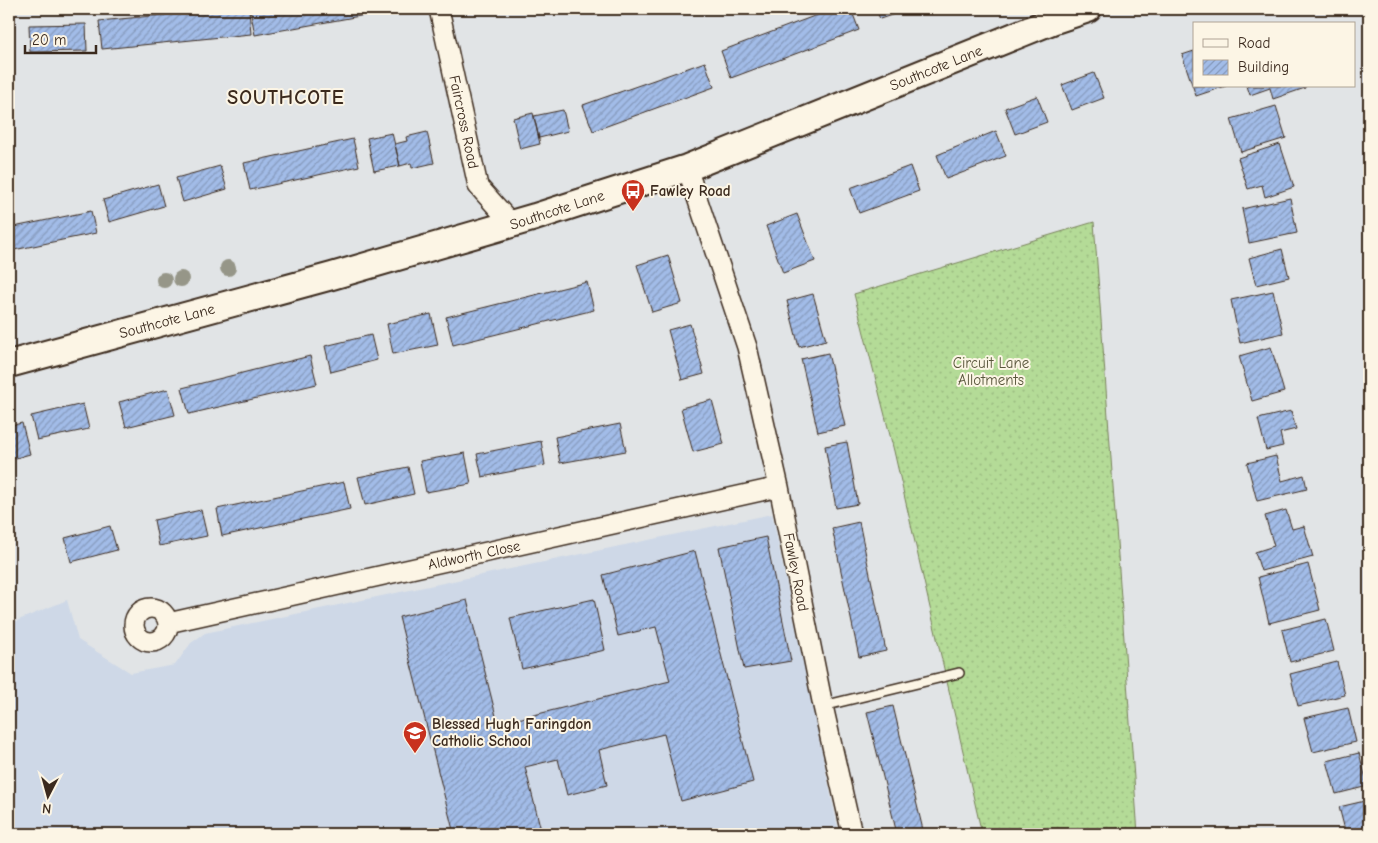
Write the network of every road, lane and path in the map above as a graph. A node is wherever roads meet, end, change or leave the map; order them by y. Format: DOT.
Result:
graph roads {
  1 [pos="439,9"];
  2 [pos="1088,9"];
  3 [pos="687,168"];
  4 [pos="512,224"];
  5 [pos="9,364"];
  6 [pos="780,487"];
  7 [pos="168,623"];
  8 [pos="959,673"];
  9 [pos="823,706"];
  10 [pos="852,834"];
  1 -- 4 [label="street, Faircross Road"];
  2 -- 3 [label="street, Southcote Lane"];
  3 -- 4 [label="street, Southcote Lane"];
  3 -- 6 [label="street, Fawley Road"];
  4 -- 5 [label="street, Southcote Lane"];
  6 -- 7 [label="street, Aldworth Close"];
  6 -- 9 [label="street, Fawley Road"];
  8 -- 9 [label="lane"];
  9 -- 10 [label="street, Fawley Road"];
}
